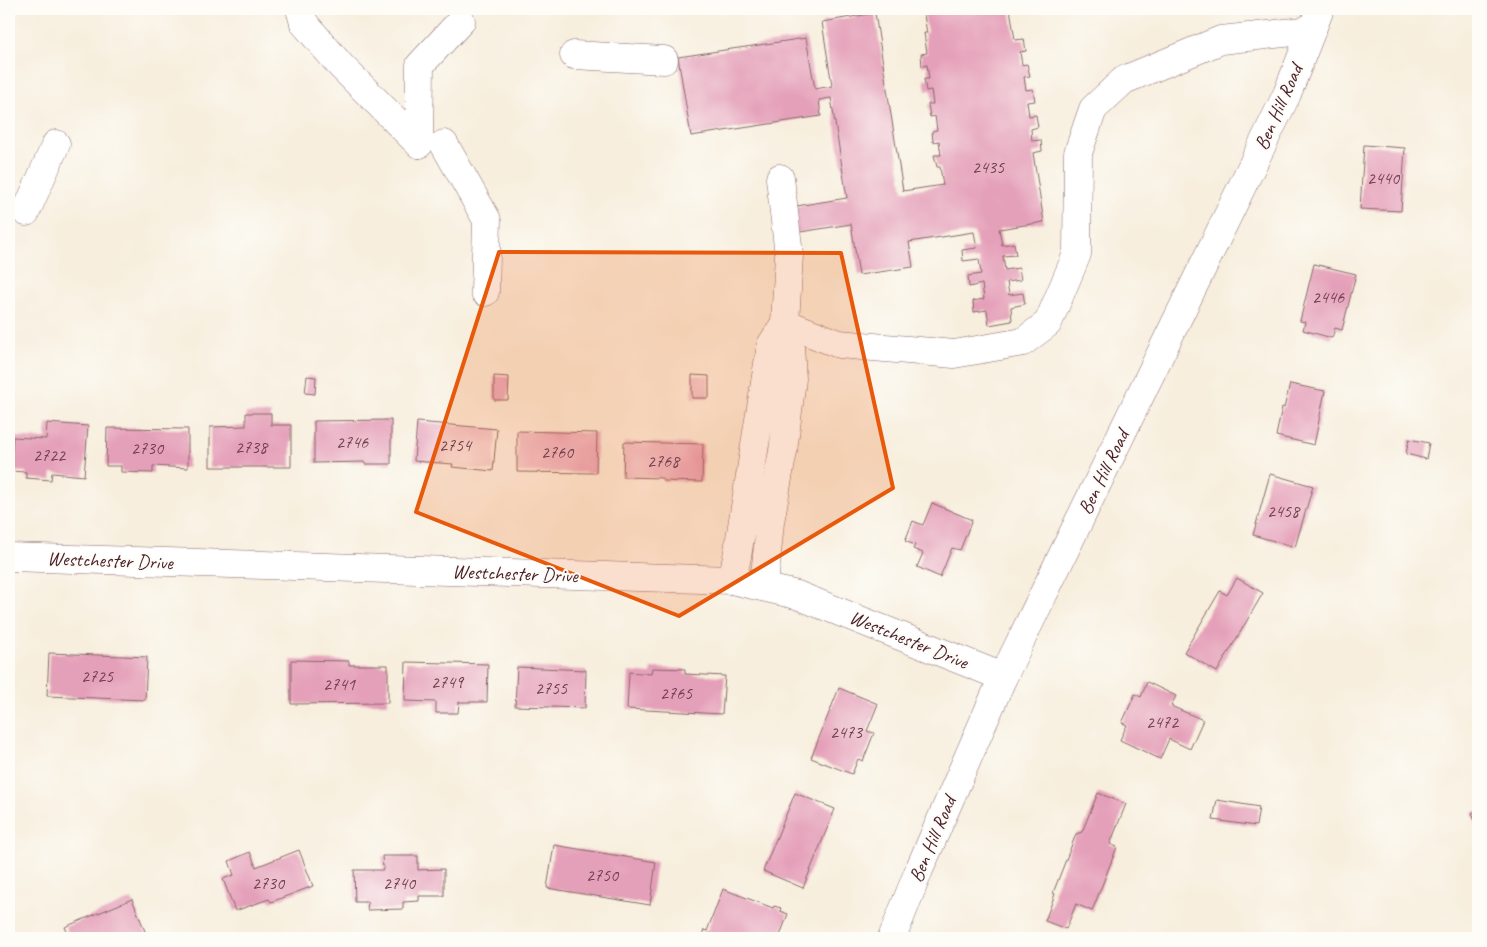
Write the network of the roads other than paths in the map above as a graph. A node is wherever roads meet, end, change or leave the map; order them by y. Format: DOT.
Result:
graph roads {
  1 [pos="300,9"];
  2 [pos="1316,19"];
  3 [pos="461,21"];
  4 [pos="574,55"];
  5 [pos="664,60"];
  6 [pos="56,144"];
  7 [pos="444,144"];
  8 [pos="780,178"];
  9 [pos="26,212"];
  10 [pos="485,292"];
  11 [pos="785,323"];
  12 [pos="9,557"];
  13 [pos="732,580"];
  14 [pos="764,587"];
  15 [pos="1003,677"];
  16 [pos="892,938"];
  1 -- 3 [label="street"];
  2 -- 11 [label="street"];
  2 -- 15 [label="street, Ben Hill Road"];
  4 -- 5 [label="street"];
  6 -- 9 [label="street"];
  7 -- 10 [label="street"];
  8 -- 11 [label="street"];
  11 -- 13 [label="street"];
  11 -- 14 [label="street"];
  12 -- 13 [label="street, Westchester Drive"];
  13 -- 14 [label="street, Westchester Drive"];
  14 -- 15 [label="street, Westchester Drive"];
  15 -- 16 [label="street, Ben Hill Road"];
}
